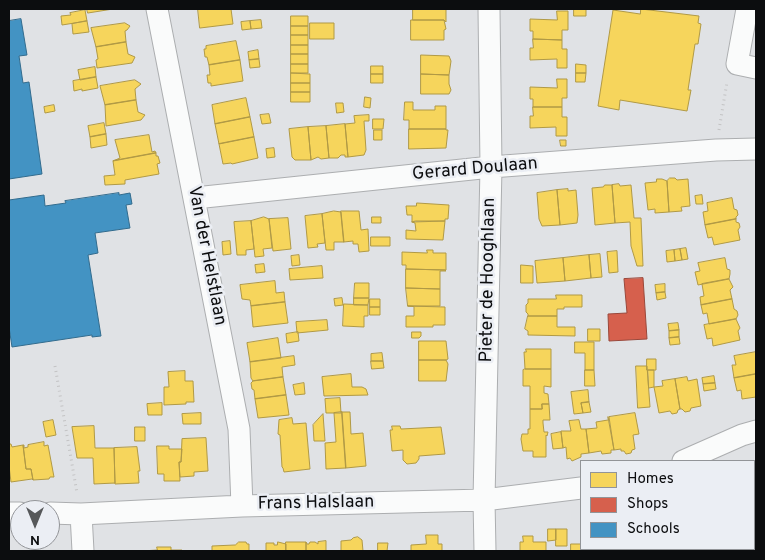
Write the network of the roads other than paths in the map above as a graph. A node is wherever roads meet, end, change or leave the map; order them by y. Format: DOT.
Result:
graph roads {
  1 [pos="158,9"];
  2 [pos="489,9"];
  3 [pos="747,9"];
  4 [pos="747,66"];
  5 [pos="756,149"];
  6 [pos="491,167"];
  7 [pos="195,198"];
  8 [pos="756,431"];
  9 [pos="685,460"];
  10 [pos="580,488"];
  11 [pos="484,500"];
  12 [pos="242,506"];
  13 [pos="60,513"];
  14 [pos="81,514"];
  15 [pos="83,551"];
  16 [pos="485,551"];
  1 -- 7 [label="street, Van der Helstlaan"];
  2 -- 6 [label="street, Pieter de Hooghlaan"];
  3 -- 4 [label="street"];
  5 -- 6 [label="street, Gerard Doulaan"];
  6 -- 7 [label="street, Gerard Doulaan"];
  6 -- 11 [label="street, Pieter de Hooghlaan"];
  7 -- 12 [label="street, Van der Helstlaan"];
  8 -- 9 [label="street"];
  10 -- 11 [label="street, Frans Halslaan"];
  11 -- 12 [label="street, Frans Halslaan"];
  11 -- 16 [label="street, Pieter de Hooghlaan"];
  12 -- 14 [label="street, Frans Halslaan"];
  13 -- 14 [label="street, Frans Halslaan"];
  14 -- 15 [label="street"];
}
